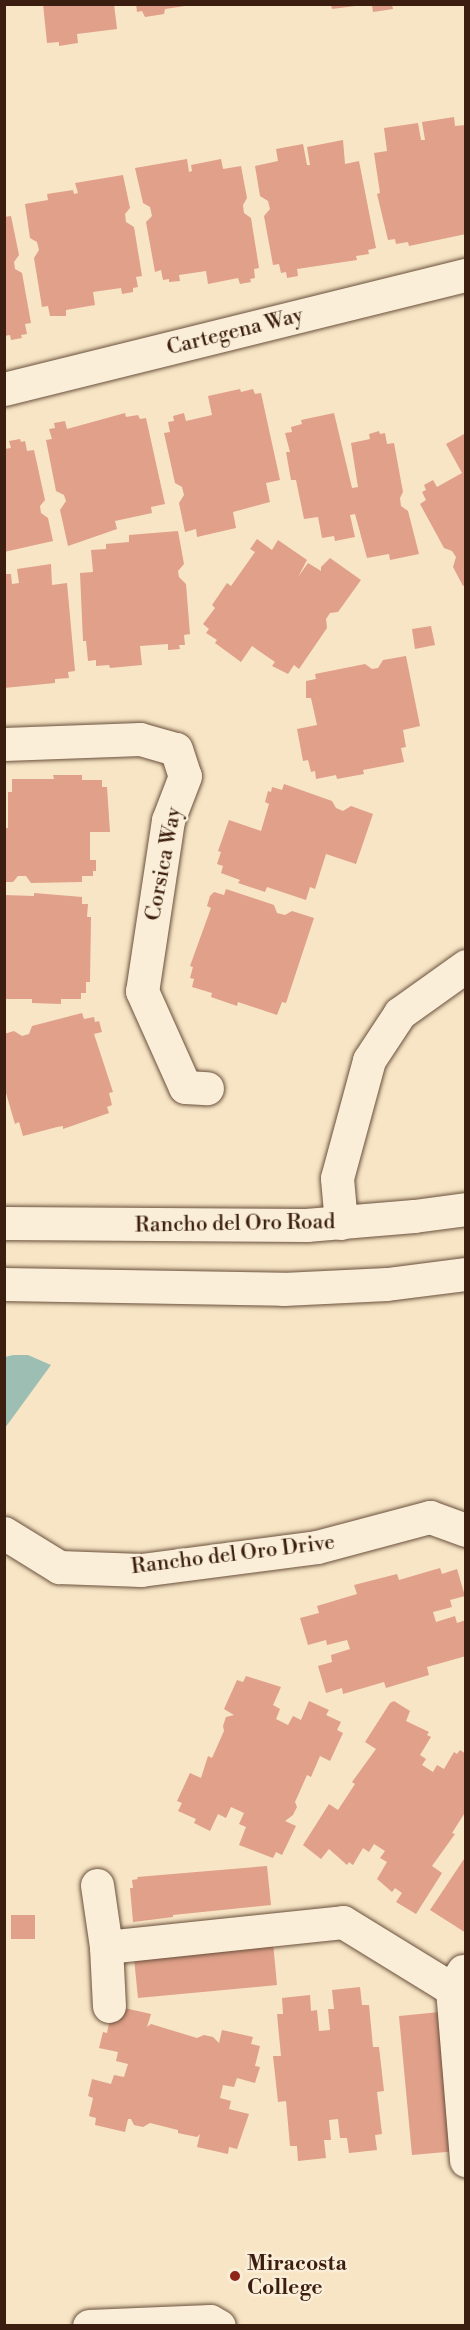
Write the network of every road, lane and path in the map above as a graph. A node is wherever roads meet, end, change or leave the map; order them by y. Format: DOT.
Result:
graph roads {
  1 [pos="465,275"];
  2 [pos="4,389"];
  3 [pos="4,744"];
  4 [pos="465,966"];
  5 [pos="207,1089"];
  6 [pos="465,1209"];
  7 [pos="341,1222"];
  8 [pos="4,1223"];
  9 [pos="465,1274"];
  10 [pos="4,1284"];
  11 [pos="465,1530"];
  12 [pos="4,1533"];
  13 [pos="97,1885"];
  14 [pos="105,1947"];
  15 [pos="461,1981"];
  16 [pos="109,2006"];
  17 [pos="465,2160"];
  18 [pos="89,2325"];
  19 [pos="219,2325"];
  1 -- 2 [label="street, Cartegena Way"];
  3 -- 5 [label="street, Corsica Way"];
  4 -- 7 [label="street"];
  6 -- 7 [label="street, Rancho del Oro Road"];
  7 -- 8 [label="street, Rancho del Oro Road"];
  9 -- 10 [label="street"];
  11 -- 12 [label="street, Rancho del Oro Drive"];
  13 -- 14 [label="street"];
  14 -- 15 [label="street"];
  14 -- 16 [label="street"];
  15 -- 17 [label="street"];
  18 -- 19 [label="street"];
}
